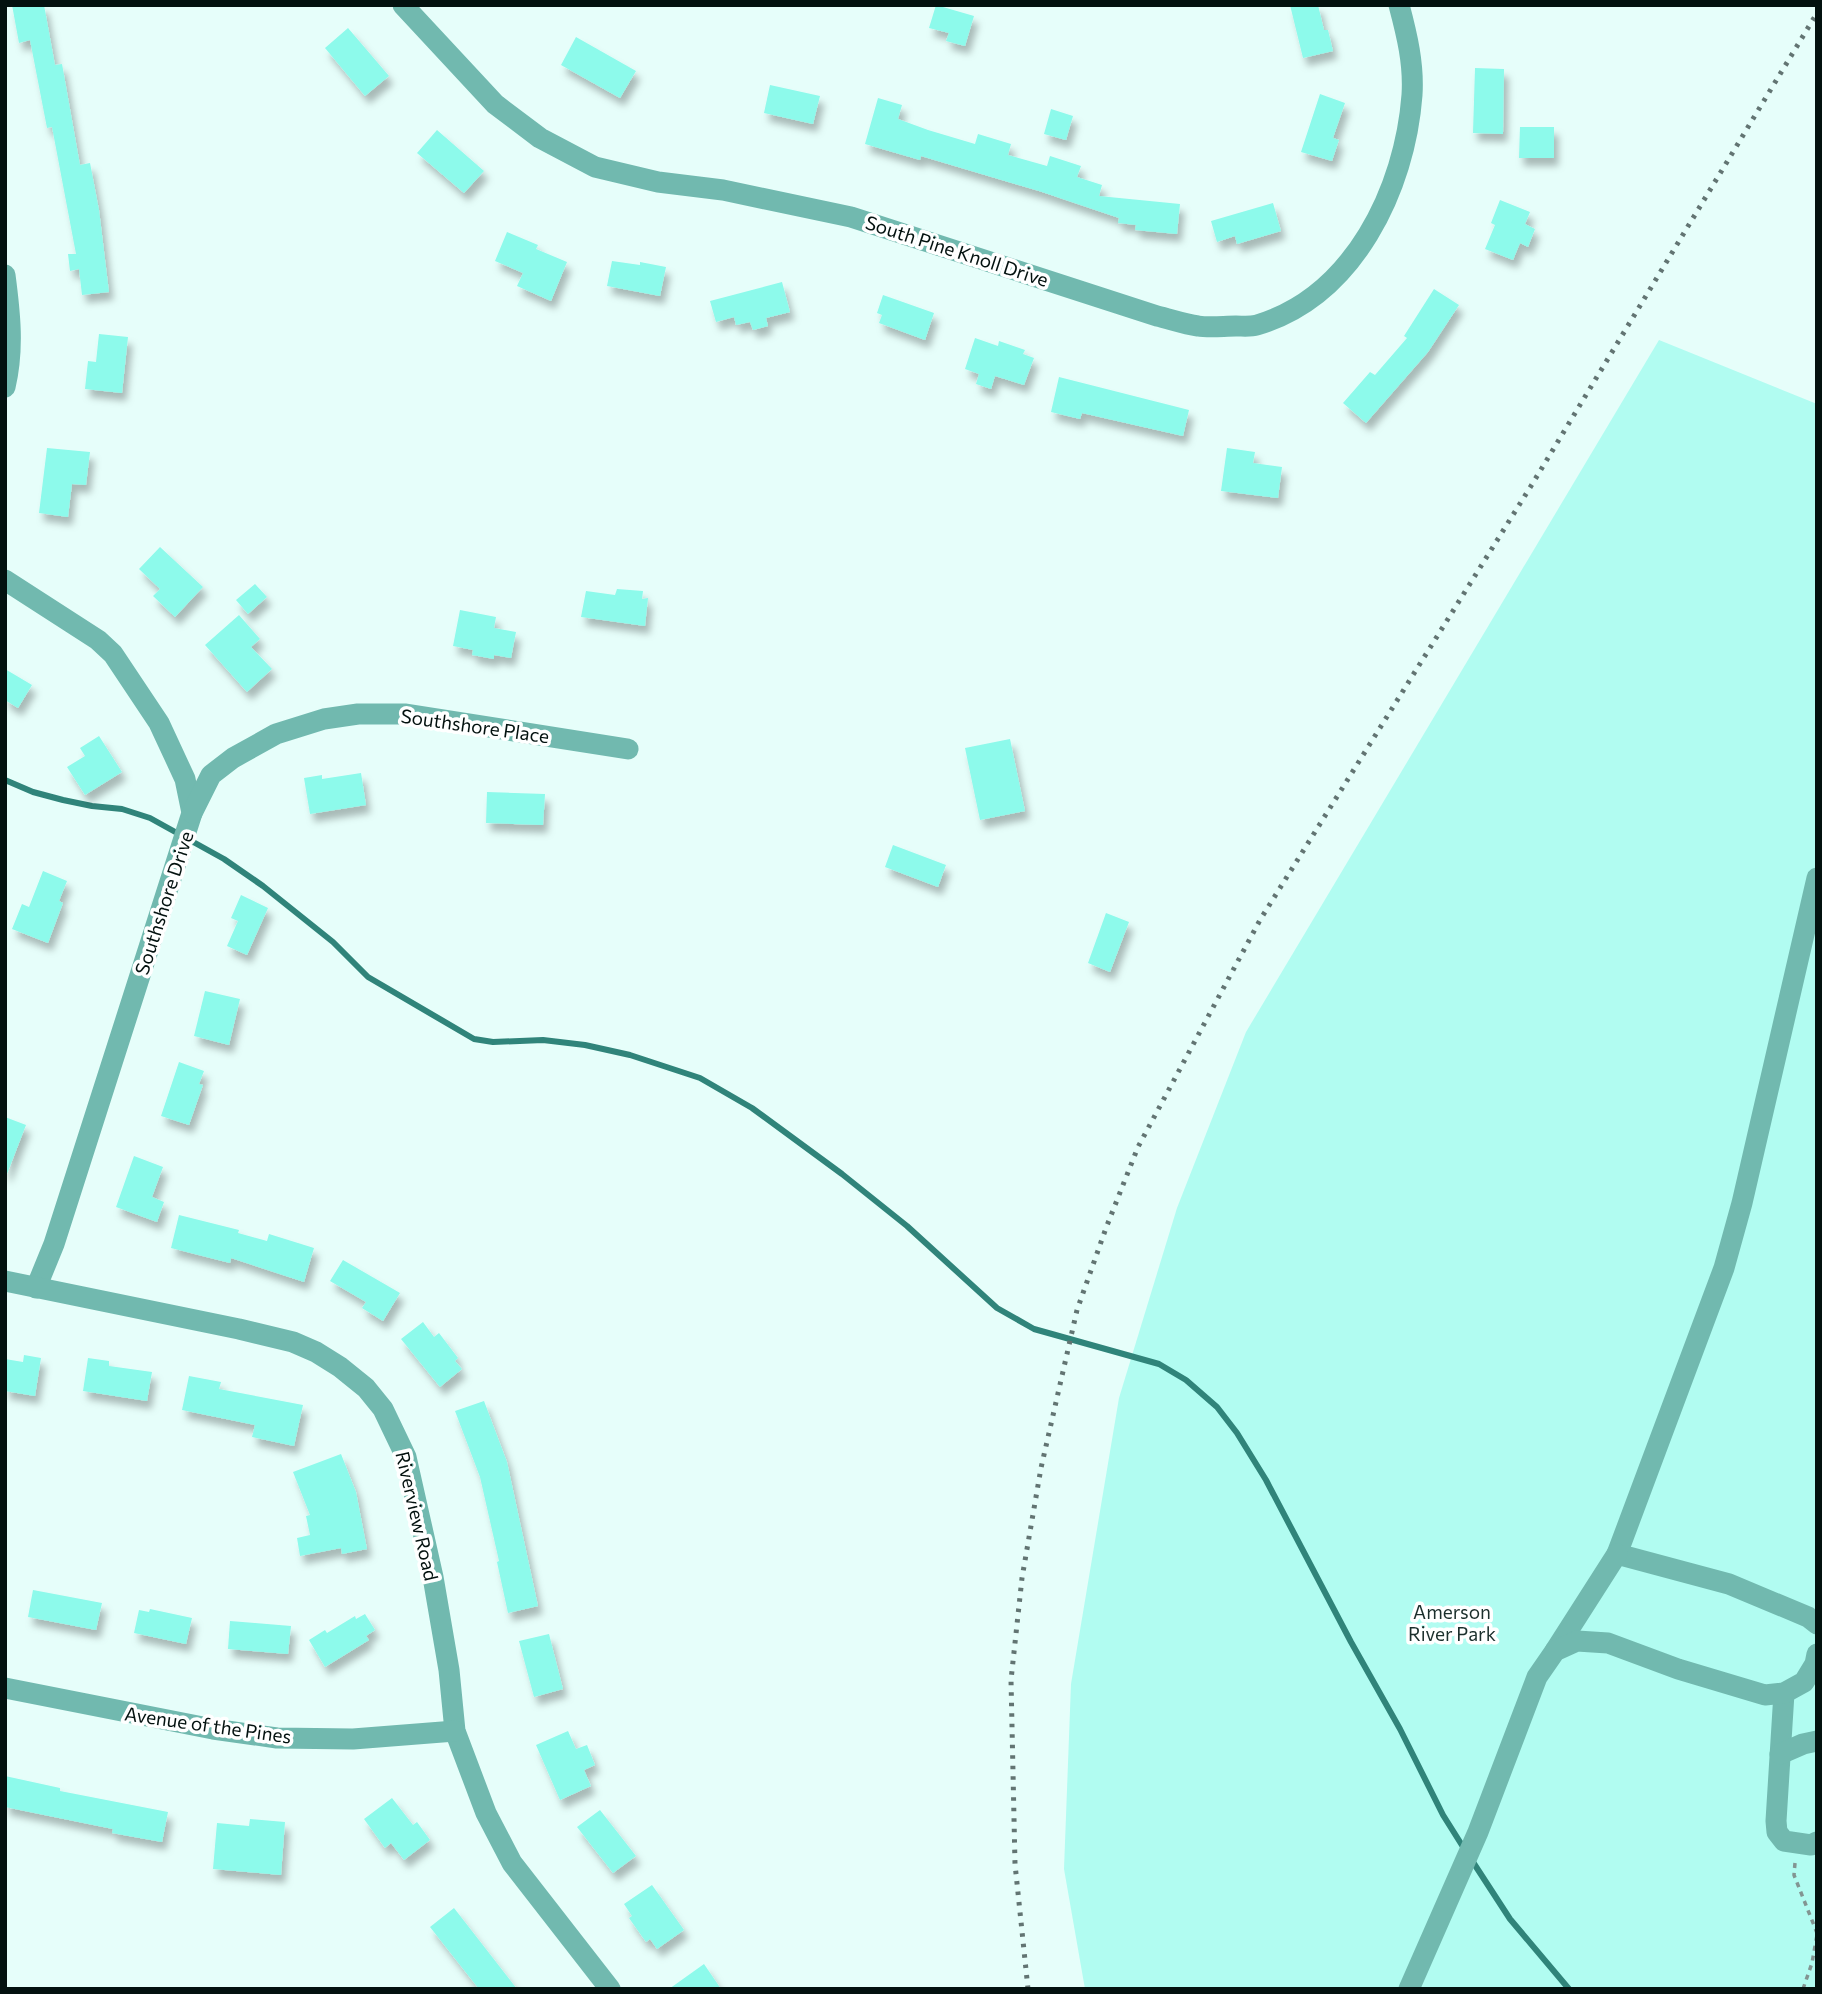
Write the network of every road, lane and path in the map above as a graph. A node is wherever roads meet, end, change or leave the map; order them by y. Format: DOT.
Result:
graph roads {
  1 [pos="403,5"];
  2 [pos="1399,5"];
  3 [pos="5,275"];
  4 [pos="5,387"];
  5 [pos="5,579"];
  6 [pos="628,749"];
  7 [pos="192,813"];
  8 [pos="1817,878"];
  9 [pos="5,1281"];
  10 [pos="36,1288"];
  11 [pos="1617,1554"];
  12 [pos="1817,1624"];
  13 [pos="1555,1651"];
  14 [pos="1817,1654"];
  15 [pos="5,1688"];
  16 [pos="1784,1693"];
  17 [pos="455,1731"];
  18 [pos="1817,1741"];
  19 [pos="1780,1754"];
  20 [pos="1806,1843"];
  21 [pos="1817,1934"];
  22 [pos="610,1989"];
  23 [pos="1409,1989"];
  24 [pos="1803,1989"];
  1 -- 2 [label="street, South Pine Knoll Drive"];
  3 -- 4 [label="street"];
  5 -- 7 [label="street, Southshore Drive"];
  6 -- 7 [label="street, Southshore Place"];
  7 -- 10 [label="street, Southshore Drive"];
  8 -- 11 [label="street"];
  9 -- 10 [label="street, Riverview Road"];
  10 -- 17 [label="street, Riverview Road"];
  11 -- 12 [label="street"];
  11 -- 13 [label="street"];
  13 -- 16 [label="street"];
  13 -- 23 [label="street"];
  14 -- 16 [label="street"];
  15 -- 17 [label="street, Avenue of the Pines"];
  16 -- 19 [label="street"];
  17 -- 22 [label="street, Riverview Road"];
  18 -- 19 [label="street"];
  19 -- 20 [label="street"];
  20 -- 21 [label="path"];
  21 -- 24 [label="path"];
}
